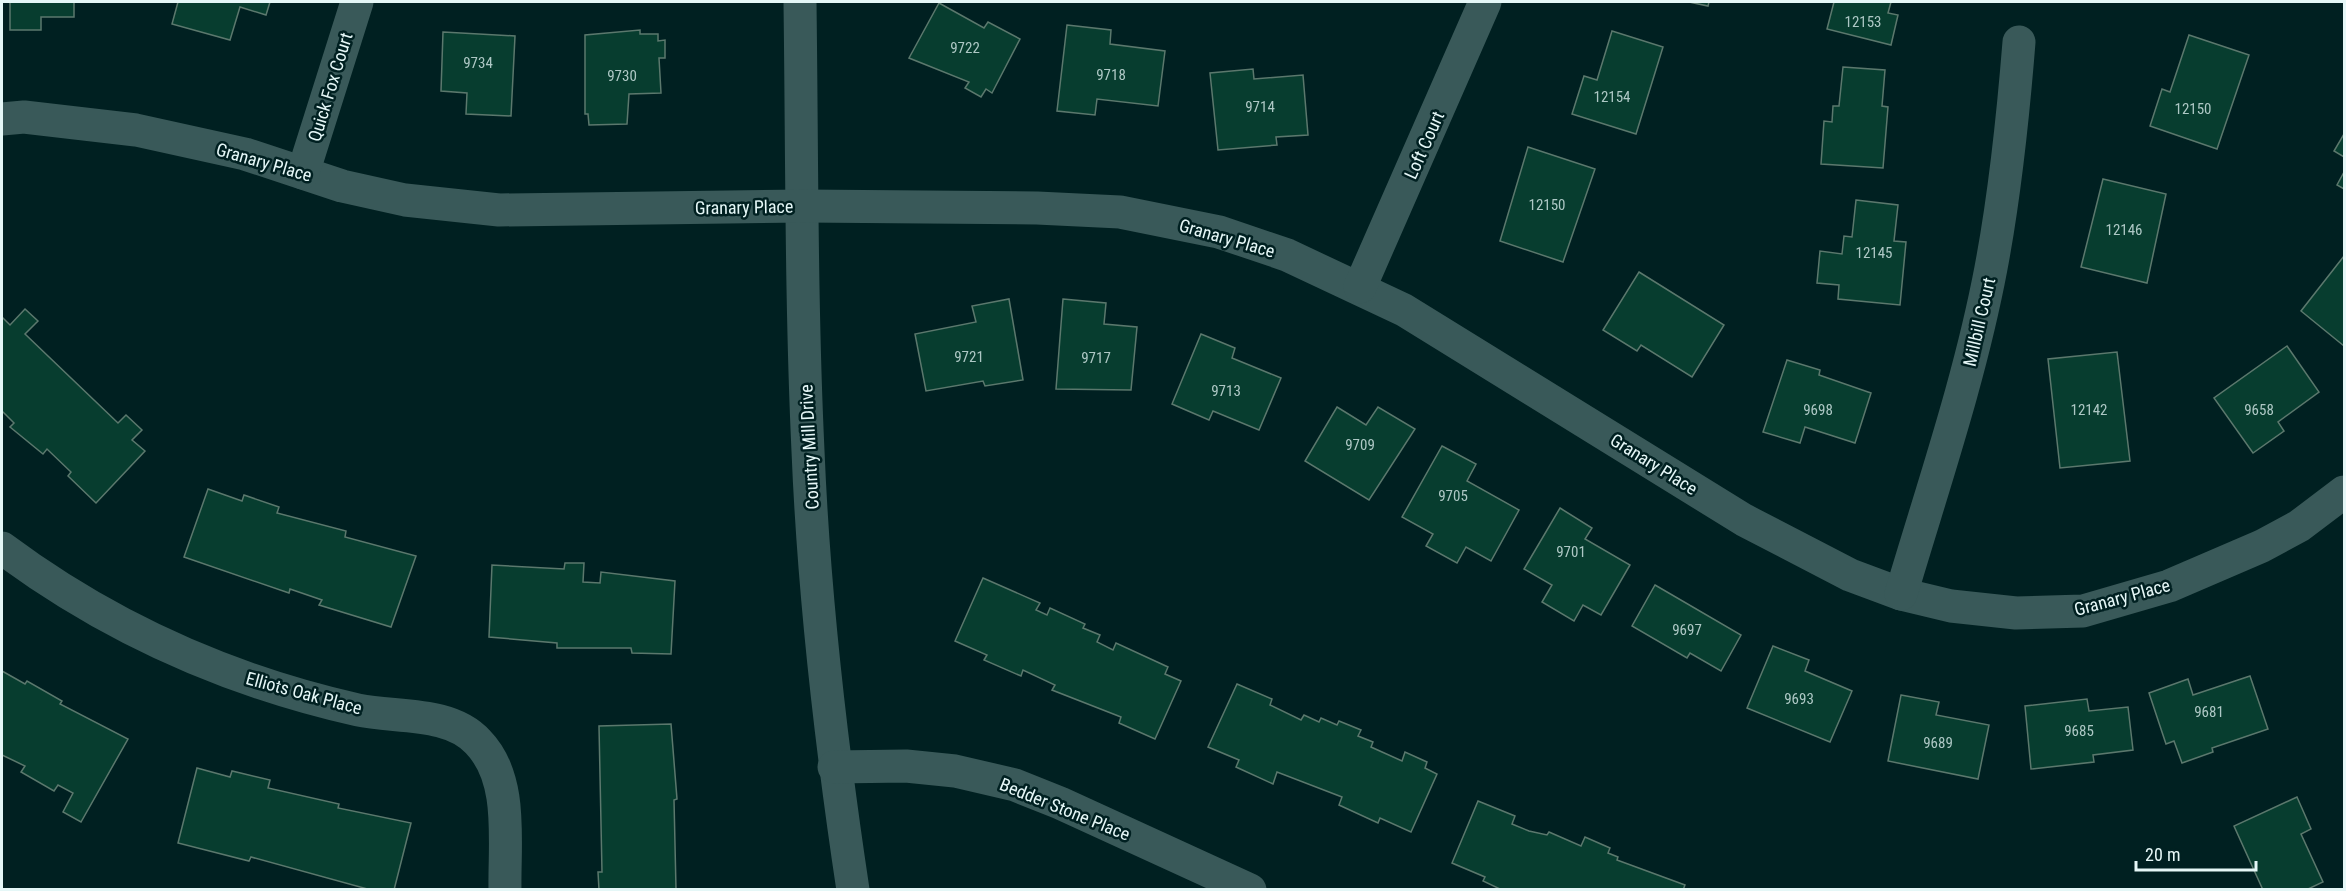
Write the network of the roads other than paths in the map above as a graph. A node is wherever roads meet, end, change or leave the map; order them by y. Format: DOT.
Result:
graph roads {
  1 [pos="357,2"];
  2 [pos="800,2"];
  3 [pos="1485,2"];
  4 [pos="2019,42"];
  5 [pos="2,119"];
  6 [pos="303,173"];
  7 [pos="803,206"];
  8 [pos="1360,287"];
  9 [pos="2344,492"];
  10 [pos="2,548"];
  11 [pos="1901,594"];
  12 [pos="834,767"];
  13 [pos="505,890"];
  14 [pos="853,890"];
  15 [pos="1250,890"];
  1 -- 6 [label="street, Quick Fox Court"];
  2 -- 7 [label="street, Country Mill Drive"];
  3 -- 8 [label="street, Loft Court"];
  4 -- 11 [label="street, Millbill Court"];
  5 -- 6 [label="street, Granary Place"];
  6 -- 7 [label="street, Granary Place"];
  7 -- 8 [label="street, Granary Place"];
  7 -- 12 [label="street, Country Mill Drive"];
  8 -- 11 [label="street, Granary Place"];
  9 -- 11 [label="street, Granary Place"];
  10 -- 13 [label="street, Elliots Oak Place"];
  12 -- 14 [label="street, Country Mill Drive"];
  12 -- 15 [label="street, Bedder Stone Place"];
}
